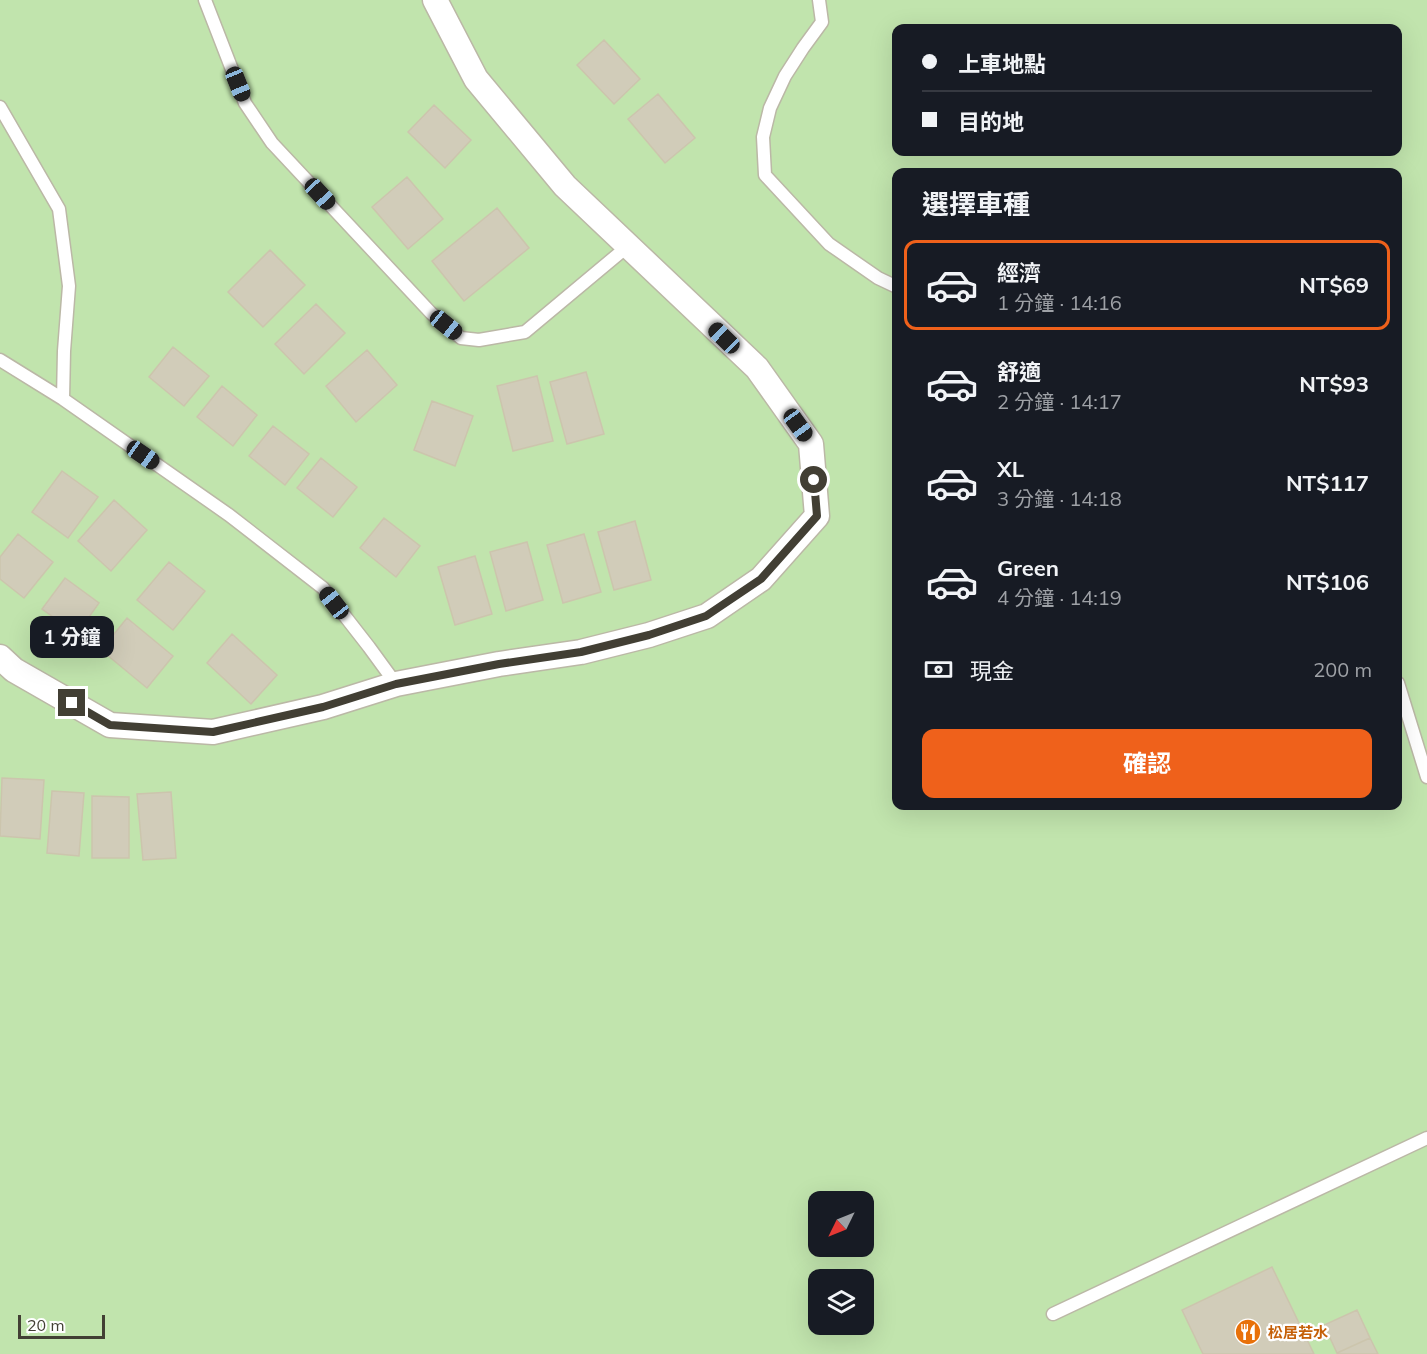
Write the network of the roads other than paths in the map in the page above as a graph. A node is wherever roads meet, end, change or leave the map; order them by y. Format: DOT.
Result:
graph roads {
  1 [pos="205,0"];
  2 [pos="435,0"];
  3 [pos="819,0"];
  4 [pos="0,107"];
  5 [pos="628,246"];
  6 [pos="892,285"];
  7 [pos="0,360"];
  8 [pos="63,399"];
  9 [pos="0,657"];
  10 [pos="396,684"];
  11 [pos="1402,696"];
  12 [pos="1427,777"];
  13 [pos="1427,1138"];
  14 [pos="1053,1314"];
  1 -- 5 [label="lane"];
  2 -- 5 [label="street"];
  3 -- 6 [label="lane"];
  4 -- 8 [label="lane"];
  5 -- 10 [label="street"];
  7 -- 8 [label="lane"];
  8 -- 10 [label="lane"];
  9 -- 10 [label="street"];
  11 -- 12 [label="lane"];
  13 -- 14 [label="lane"];
}
